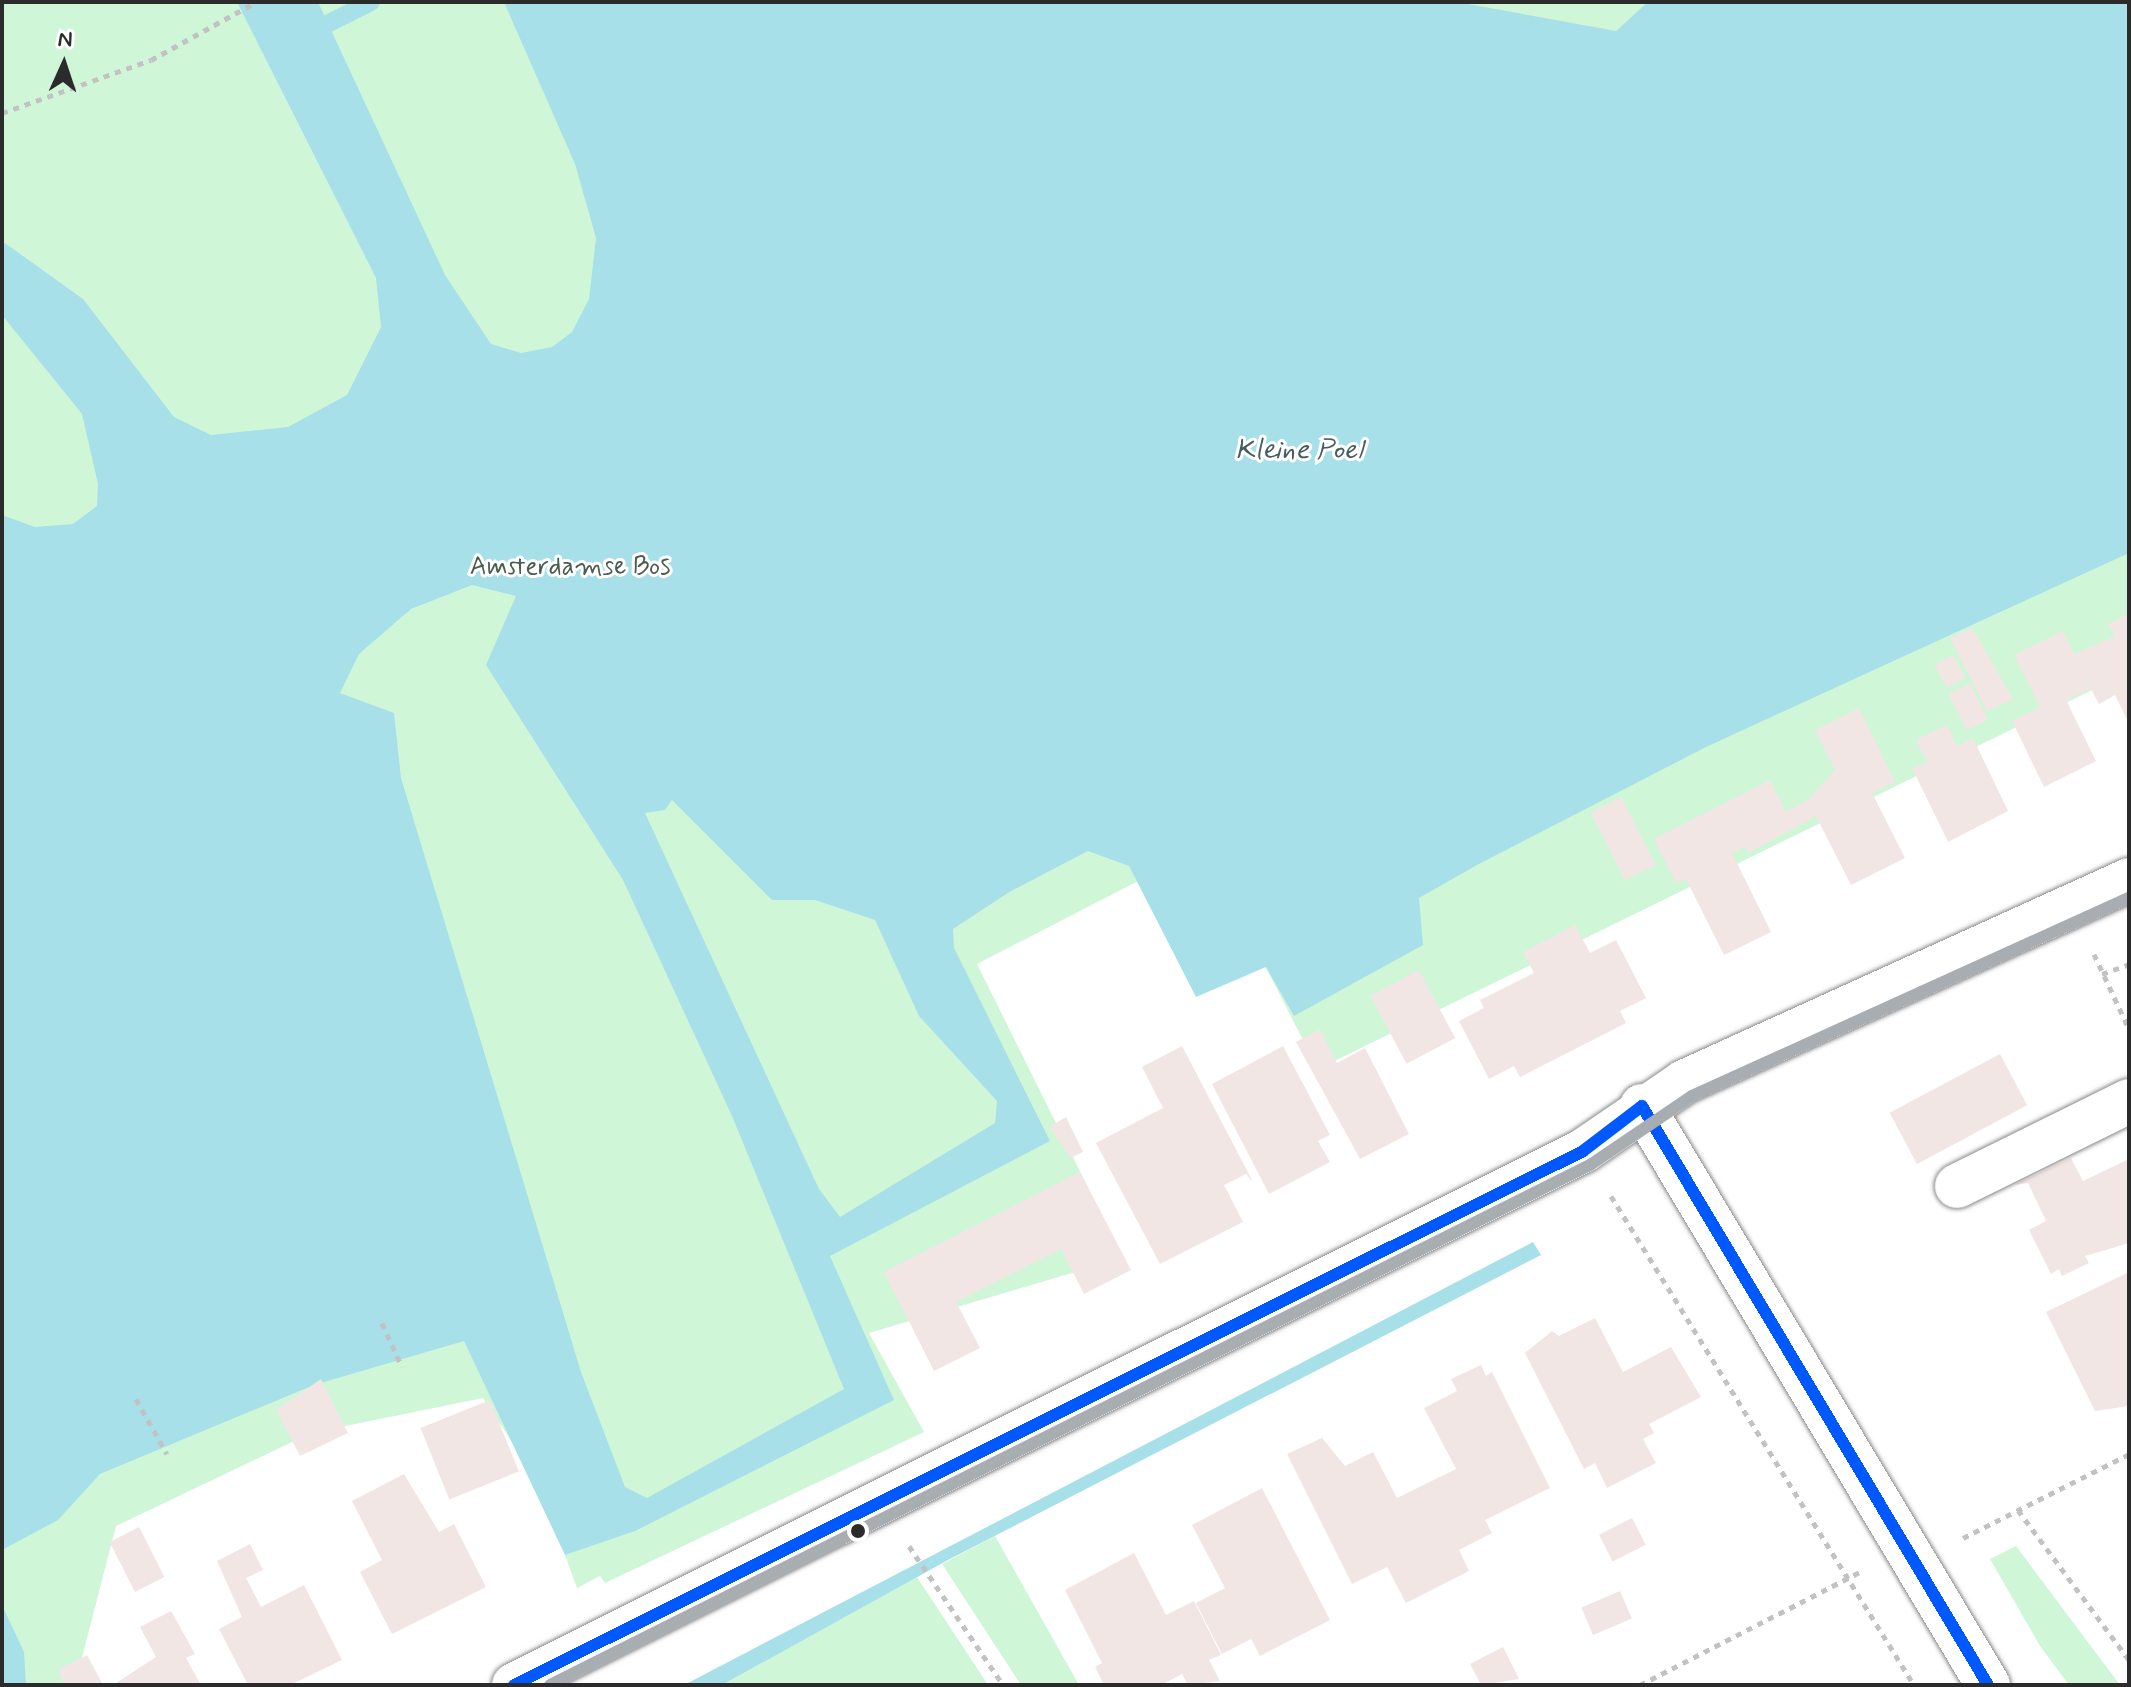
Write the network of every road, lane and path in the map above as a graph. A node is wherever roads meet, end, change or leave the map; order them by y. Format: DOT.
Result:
graph roads {
  1 [pos="256,2"];
  2 [pos="2,113"];
  3 [pos="2129,881"];
  4 [pos="2072,902"];
  5 [pos="2129,964"];
  6 [pos="2102,974"];
  7 [pos="2129,1029"];
  8 [pos="2129,1101"];
  9 [pos="1642,1106"];
  10 [pos="1583,1151"];
  11 [pos="1957,1186"];
  12 [pos="382,1323"];
  13 [pos="402,1367"];
  14 [pos="136,1399"];
  15 [pos="167,1454"];
  16 [pos="2129,1454"];
  17 [pos="882,1505"];
  18 [pos="2018,1510"];
  19 [pos="1961,1539"];
  20 [pos="1849,1577"];
  21 [pos="2129,1660"];
  22 [pos="1977,1682"];
  23 [pos="514,1685"];
  24 [pos="1003,1685"];
  25 [pos="1640,1685"];
  26 [pos="1914,1685"];
  1 -- 2 [label="path"];
  3 -- 4 [label="street"];
  4 -- 6 [label="path"];
  4 -- 9 [label="street"];
  5 -- 6 [label="path"];
  6 -- 7 [label="path"];
  8 -- 11 [label="street"];
  9 -- 10 [label="street"];
  9 -- 22 [label="street"];
  10 -- 17 [label="street"];
  10 -- 20 [label="path"];
  12 -- 13 [label="path"];
  14 -- 15 [label="path"];
  16 -- 18 [label="path"];
  17 -- 23 [label="street"];
  17 -- 24 [label="path"];
  18 -- 19 [label="path"];
  18 -- 21 [label="path"];
  20 -- 25 [label="path"];
  20 -- 26 [label="path"];
}
